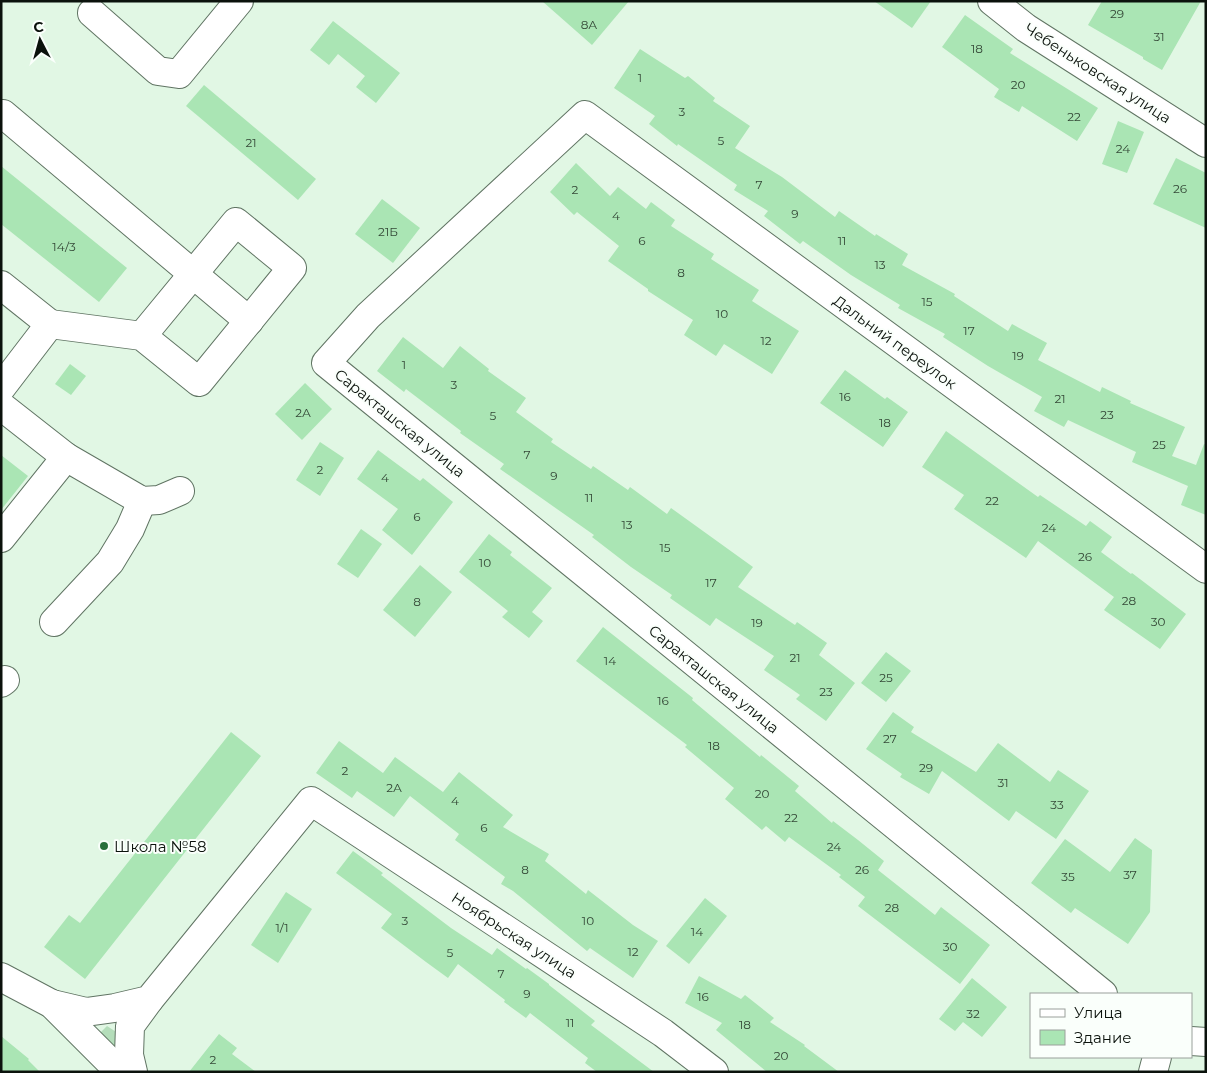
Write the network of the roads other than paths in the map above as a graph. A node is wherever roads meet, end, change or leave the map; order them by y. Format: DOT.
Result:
graph roads {
  1 [pos="239,1"];
  2 [pos="992,1"];
  3 [pos="91,5"];
  4 [pos="3,114"];
  5 [pos="1206,143"];
  6 [pos="193,274"];
  7 [pos="1,285"];
  8 [pos="249,321"];
  9 [pos="50,324"];
  10 [pos="142,336"];
  11 [pos="326,363"];
  12 [pos="1,388"];
  13 [pos="1,406"];
  14 [pos="66,457"];
  15 [pos="180,491"];
  16 [pos="142,501"];
  17 [pos="1,538"];
  18 [pos="1206,569"];
  19 [pos="54,622"];
  20 [pos="1,977"];
  21 [pos="1102,993"];
  22 [pos="149,1000"];
  23 [pos="52,1004"];
  24 [pos="1192,1042"];
  25 [pos="1206,1042"];
  26 [pos="1157,1058"];
  27 [pos="120,1072"];
  28 [pos="133,1072"];
  29 [pos="714,1072"];
  30 [pos="1153,1072"];
  1 -- 3 [label="street"];
  2 -- 5 [label="street, Чебеньковская улица"];
  4 -- 6 [label="street"];
  6 -- 8 [label="street"];
  6 -- 8 [label="street"];
  6 -- 10 [label="street"];
  7 -- 9 [label="street"];
  8 -- 10 [label="street"];
  9 -- 10 [label="street"];
  9 -- 12 [label="street"];
  11 -- 18 [label="street, Дальний переулок"];
  11 -- 21 [label="street, Саракташская улица"];
  13 -- 14 [label="street"];
  14 -- 16 [label="street"];
  14 -- 17 [label="street"];
  15 -- 16 [label="street"];
  16 -- 19 [label="street"];
  20 -- 23 [label="street"];
  22 -- 23 [label="street"];
  22 -- 28 [label="street"];
  22 -- 29 [label="street, Ноябрьская улица"];
  23 -- 27 [label="street"];
  24 -- 25 [label="street"];
  26 -- 30 [label="street"];
}
